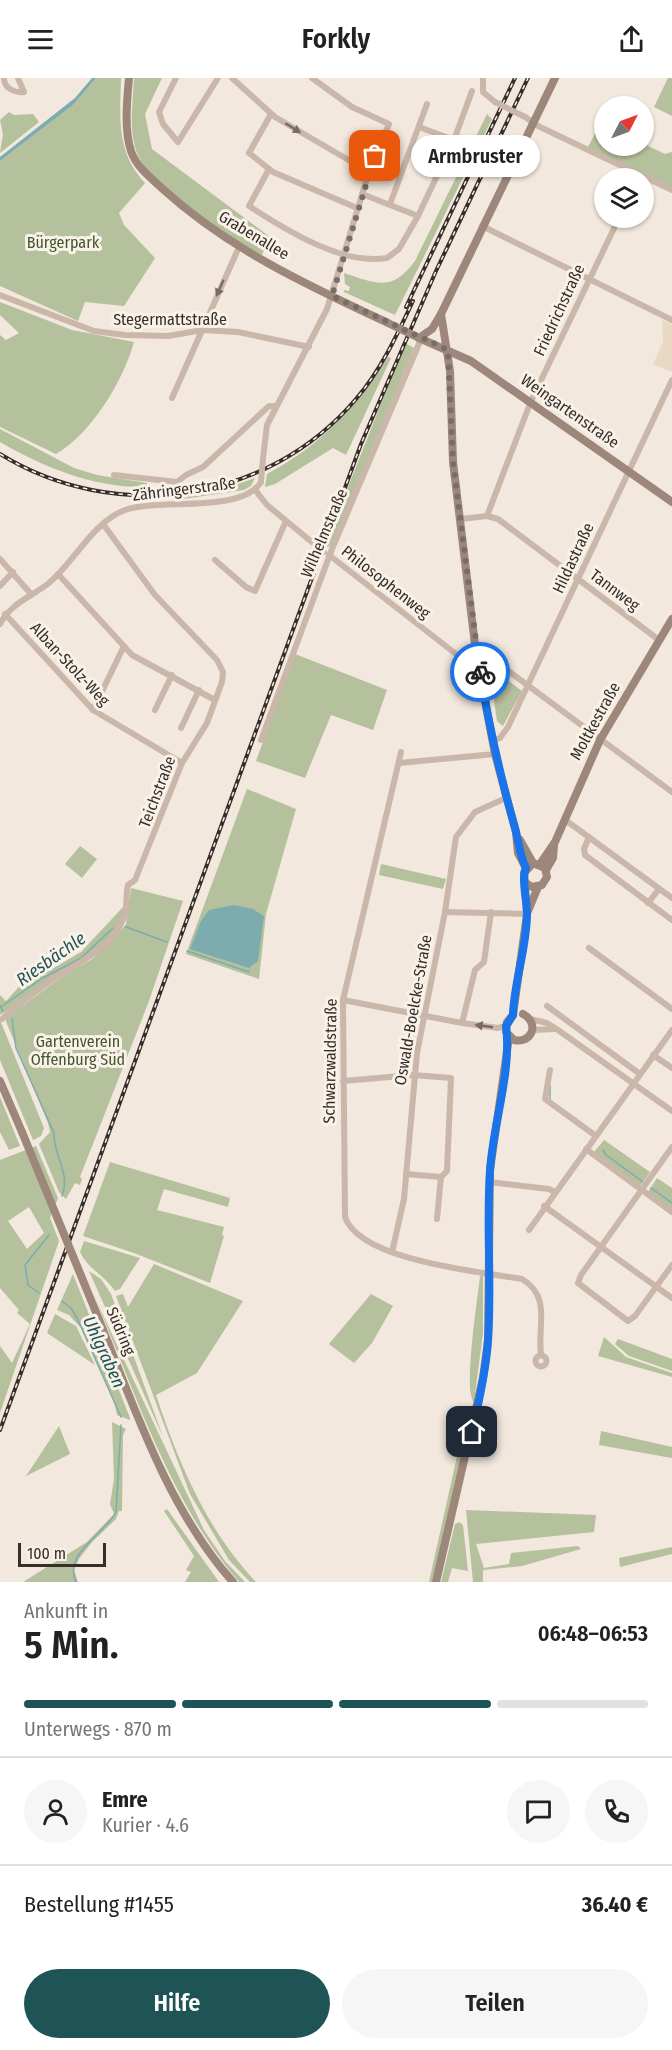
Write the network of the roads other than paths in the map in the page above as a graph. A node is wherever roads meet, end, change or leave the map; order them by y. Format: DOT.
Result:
graph roads {
  1 [pos="4,78"];
  2 [pos="18,78"];
  3 [pos="129,78"];
  4 [pos="176,78"];
  5 [pos="218,78"];
  6 [pos="232,78"];
  7 [pos="312,78"];
  8 [pos="483,78"];
  9 [pos="555,78"];
  10 [pos="472,91"];
  11 [pos="427,104"];
  12 [pos="271,114"];
  13 [pos="529,119"];
  14 [pos="419,127"];
  15 [pos="454,140"];
  16 [pos="622,168"];
  17 [pos="269,169"];
  18 [pos="369,172"];
  19 [pos="654,183"];
  20 [pos="672,190"];
  21 [pos="362,194"];
  22 [pos="390,204"];
  23 [pos="357,208"];
  24 [pos="418,216"];
  25 [pos="482,226"];
  26 [pos="614,228"];
  27 [pos="239,247"];
  28 [pos="344,254"];
  29 [pos="589,278"];
  30 [pos="0,295"];
  31 [pos="332,296"];
  32 [pos="441,314"];
  33 [pos="672,320"];
  34 [pos="203,330"];
  35 [pos="420,339"];
  36 [pos="309,347"];
  37 [pos="448,350"];
  38 [pos="672,380"];
  39 [pos="172,398"];
  40 [pos="531,401"];
  41 [pos="275,405"];
  42 [pos="630,471"];
  43 [pos="114,475"];
  44 [pos="256,491"];
  45 [pos="672,502"];
  46 [pos="487,516"];
  47 [pos="461,519"];
  48 [pos="286,521"];
  49 [pos="103,524"];
  50 [pos="327,554"];
  51 [pos="0,559"];
  52 [pos="215,560"];
  53 [pos="13,572"];
  54 [pos="58,574"];
  55 [pos="578,579"];
  56 [pos="0,586"];
  57 [pos="31,594"];
  58 [pos="5,614"];
  59 [pos="672,619"];
  60 [pos="0,624"];
  61 [pos="659,640"];
  62 [pos="124,646"];
  63 [pos="477,657"];
  64 [pos="172,675"];
  65 [pos="528,688"];
  66 [pos="199,690"];
  67 [pos="215,700"];
  68 [pos="93,710"];
  69 [pos="155,710"];
  70 [pos="181,728"];
  71 [pos="261,740"];
  72 [pos="600,740"];
  73 [pos="492,741"];
  74 [pos="401,752"];
  75 [pos="495,754"];
  76 [pos="182,762"];
  77 [pos="399,763"];
  78 [pos="672,792"];
  79 [pos="506,798"];
  80 [pos="564,819"];
  81 [pos="589,837"];
  82 [pos="536,866"];
  83 [pos="526,883"];
  84 [pos="538,887"];
  85 [pos="659,889"];
  86 [pos="672,898"];
  87 [pos="648,903"];
  88 [pos="445,912"];
  89 [pos="491,912"];
  90 [pos="527,914"];
  91 [pos="672,921"];
  92 [pos="589,948"];
  93 [pos="518,984"];
  94 [pos="343,1000"];
  95 [pos="547,1006"];
  96 [pos="672,1009"];
  97 [pos="423,1015"];
  98 [pos="513,1015"];
  99 [pos="527,1017"];
  100 [pos="2,1019"];
  101 [pos="462,1023"];
  102 [pos="506,1026"];
  103 [pos="533,1030"];
  104 [pos="558,1030"];
  105 [pos="672,1030"];
  106 [pos="509,1037"];
  107 [pos="519,1041"];
  108 [pos="653,1055"];
  109 [pos="508,1057"];
  110 [pos="672,1068"];
  111 [pos="550,1070"];
  112 [pos="640,1074"];
  113 [pos="413,1075"];
  114 [pos="0,1081"];
  115 [pos="343,1081"];
  116 [pos="634,1085"];
  117 [pos="672,1111"];
  118 [pos="596,1136"];
  119 [pos="672,1147"];
  120 [pos="586,1149"];
  121 [pos="406,1174"];
  122 [pos="441,1177"];
  123 [pos="489,1182"];
  124 [pos="642,1190"];
  125 [pos="555,1192"];
  126 [pos="544,1206"];
  127 [pos="672,1212"];
  128 [pos="437,1219"];
  129 [pos="530,1230"];
  130 [pos="600,1246"];
  131 [pos="392,1252"];
  132 [pos="672,1265"];
  133 [pos="489,1273"];
  134 [pos="656,1287"];
  135 [pos="672,1298"];
  136 [pos="541,1355"];
  137 [pos="233,1582"];
  138 [pos="436,1582"];
  1 -- 2 [label="street"];
  3 -- 27 [label="main road, Grabenallee"];
  4 -- 5 [label="street"];
  6 -- 12 [label="street"];
  7 -- 18 [label="street, Zähringerstraße"];
  8 -- 13 [label="street, bridge"];
  9 -- 13 [label="main road, Wilhelmstraße"];
  10 -- 15 [label="street"];
  11 -- 14 [label="street"];
  12 -- 17 [label="street"];
  12 -- 18 [label="street, one-way"];
  13 -- 16 [label="street"];
  13 -- 25 [label="main road, Wilhelmstraße"];
  14 -- 15 [label="street"];
  14 -- 22 [label="street"];
  15 -- 24 [label="street"];
  17 -- 23 [label="street"];
  17 -- 28 [label="street"];
  18 -- 21 [label="street, Zähringerstraße"];
  19 -- 20 [label="street"];
  21 -- 22 [label="street"];
  21 -- 23 [label="street, Zähringerstraße"];
  22 -- 24 [label="street"];
  23 -- 28 [label="street, Zähringerstraße"];
  24 -- 28 [label="street"];
  25 -- 29 [label="street"];
  25 -- 32 [label="main road, Wilhelmstraße"];
  26 -- 29 [label="street, Friedrichstraße"];
  27 -- 31 [label="main road, Grabenallee"];
  27 -- 34 [label="street, one-way"];
  28 -- 31 [label="street, Zähringerstraße"];
  29 -- 33 [label="street"];
  29 -- 40 [label="street, Friedrichstraße"];
  30 -- 34 [label="street, Stegermattstraße"];
  31 -- 35 [label="main road, Grabenallee, bridge"];
  31 -- 36 [label="street, Zähringerstraße"];
  32 -- 35 [label="main road, Wilhelmstraße"];
  32 -- 37 [label="main road"];
  34 -- 36 [label="street, Stegermattstraße"];
  34 -- 39 [label="street"];
  35 -- 37 [label="main road, Grabenallee"];
  35 -- 50 [label="street, Wilhelmstraße"];
  36 -- 41 [label="street, Zähringerstraße"];
  37 -- 40 [label="main road, Weingartenstraße"];
  37 -- 47 [label="main road"];
  38 -- 42 [label="street, Hildastraße"];
  40 -- 42 [label="main road, Weingartenstraße"];
  40 -- 46 [label="street, Friedrichstraße"];
  41 -- 43 [label="street, Zähringerstraße"];
  41 -- 44 [label="street, Zähringerstraße, bridge"];
  42 -- 45 [label="main road, Weingartenstraße"];
  42 -- 55 [label="street, Hildastraße"];
  44 -- 48 [label="street, Philosophenweg"];
  44 -- 49 [label="street, Zähringerstraße"];
  46 -- 47 [label="street"];
  46 -- 55 [label="street, Tannweg"];
  47 -- 63 [label="main road"];
  48 -- 50 [label="street, Philosophenweg, bridge"];
  48 -- 52 [label="street"];
  49 -- 54 [label="street, Zähringerstraße"];
  49 -- 67 [label="street, Teichstraße"];
  50 -- 63 [label="street, Philosophenweg"];
  50 -- 71 [label="street, Wilhelmstraße"];
  51 -- 53 [label="street"];
  53 -- 56 [label="street"];
  53 -- 57 [label="street"];
  54 -- 57 [label="street, Zähringerstraße"];
  54 -- 62 [label="street"];
  55 -- 61 [label="street, Tannweg"];
  55 -- 65 [label="street, Hildastraße"];
  57 -- 58 [label="street, Zähringerstraße"];
  58 -- 60 [label="street, Zähringerstraße"];
  58 -- 68 [label="street, Alban-Stolz-Weg"];
  59 -- 61 [label="main road, Moltkestraße"];
  61 -- 72 [label="main road, Moltkestraße"];
  62 -- 64 [label="street"];
  62 -- 68 [label="street"];
  63 -- 65 [label="street, Philosophenweg"];
  63 -- 73 [label="main road"];
  64 -- 66 [label="street"];
  64 -- 69 [label="street"];
  65 -- 72 [label="street, Philosophenweg"];
  65 -- 73 [label="street, Hildastraße"];
  66 -- 67 [label="street"];
  66 -- 70 [label="street"];
  67 -- 76 [label="street, Teichstraße"];
  68 -- 76 [label="street, Alban-Stolz-Weg"];
  72 -- 78 [label="street, Philosophenweg"];
  72 -- 80 [label="main road, Moltkestraße"];
  73 -- 75 [label="main road"];
  74 -- 77 [label="street, Schwarzwaldstraße"];
  75 -- 77 [label="street"];
  75 -- 79 [label="main road"];
  76 -- 100 [label="street, Teichstraße"];
  77 -- 94 [label="street, Schwarzwaldstraße"];
  79 -- 82 [label="main road"];
  79 -- 88 [label="street, Oswald-Boelcke-Straße"];
  80 -- 81 [label="street"];
  80 -- 82 [label="main road, Moltkestraße"];
  81 -- 85 [label="street"];
  81 -- 87 [label="street"];
  82 -- 83 [label="main road"];
  82 -- 84 [label="main road, Moltkestraße"];
  83 -- 84 [label="main road"];
  83 -- 90 [label="main road"];
  84 -- 90 [label="main road"];
  85 -- 86 [label="street"];
  85 -- 87 [label="street"];
  87 -- 91 [label="street"];
  88 -- 89 [label="street"];
  88 -- 97 [label="street, Oswald-Boelcke-Straße"];
  89 -- 90 [label="street"];
  89 -- 101 [label="street"];
  90 -- 93 [label="main road"];
  92 -- 96 [label="street"];
  93 -- 98 [label="main road"];
  93 -- 99 [label="main road"];
  94 -- 97 [label="street"];
  94 -- 115 [label="street, Schwarzwaldstraße"];
  95 -- 112 [label="street"];
  97 -- 101 [label="street"];
  97 -- 113 [label="street, Oswald-Boelcke-Straße"];
  98 -- 99 [label="main road"];
  98 -- 102 [label="main road"];
  99 -- 103 [label="main road"];
  99 -- 104 [label="street"];
  102 -- 101 [label="street, one-way"];
  102 -- 106 [label="main road"];
  103 -- 104 [label="street"];
  103 -- 107 [label="main road"];
  104 -- 116 [label="street"];
  105 -- 108 [label="street"];
  106 -- 107 [label="main road"];
  106 -- 109 [label="main road"];
  107 -- 109 [label="main road"];
  108 -- 110 [label="street"];
  108 -- 112 [label="street"];
  109 -- 123 [label="main road"];
  111 -- 118 [label="street"];
  112 -- 116 [label="street"];
  113 -- 115 [label="street"];
  113 -- 121 [label="street, Oswald-Boelcke-Straße"];
  113 -- 122 [label="street"];
  114 -- 137 [label="main road, Südring, bridge"];
  115 -- 131 [label="street, Schwarzwaldstraße"];
  116 -- 117 [label="street"];
  116 -- 118 [label="street"];
  118 -- 120 [label="street"];
  119 -- 124 [label="street"];
  120 -- 124 [label="street"];
  120 -- 125 [label="street"];
  121 -- 122 [label="street"];
  121 -- 131 [label="street, Oswald-Boelcke-Straße"];
  122 -- 128 [label="street"];
  123 -- 125 [label="street"];
  123 -- 133 [label="main road"];
  124 -- 127 [label="street"];
  124 -- 130 [label="street"];
  125 -- 126 [label="street"];
  126 -- 129 [label="street"];
  126 -- 130 [label="street"];
  130 -- 134 [label="street"];
  130 -- 134 [label="street"];
  131 -- 133 [label="street, Schwarzwaldstraße"];
  132 -- 134 [label="street"];
  133 -- 136 [label="street, Schwarzwaldstraße"];
  133 -- 138 [label="main road"];
  134 -- 135 [label="street"];
}
